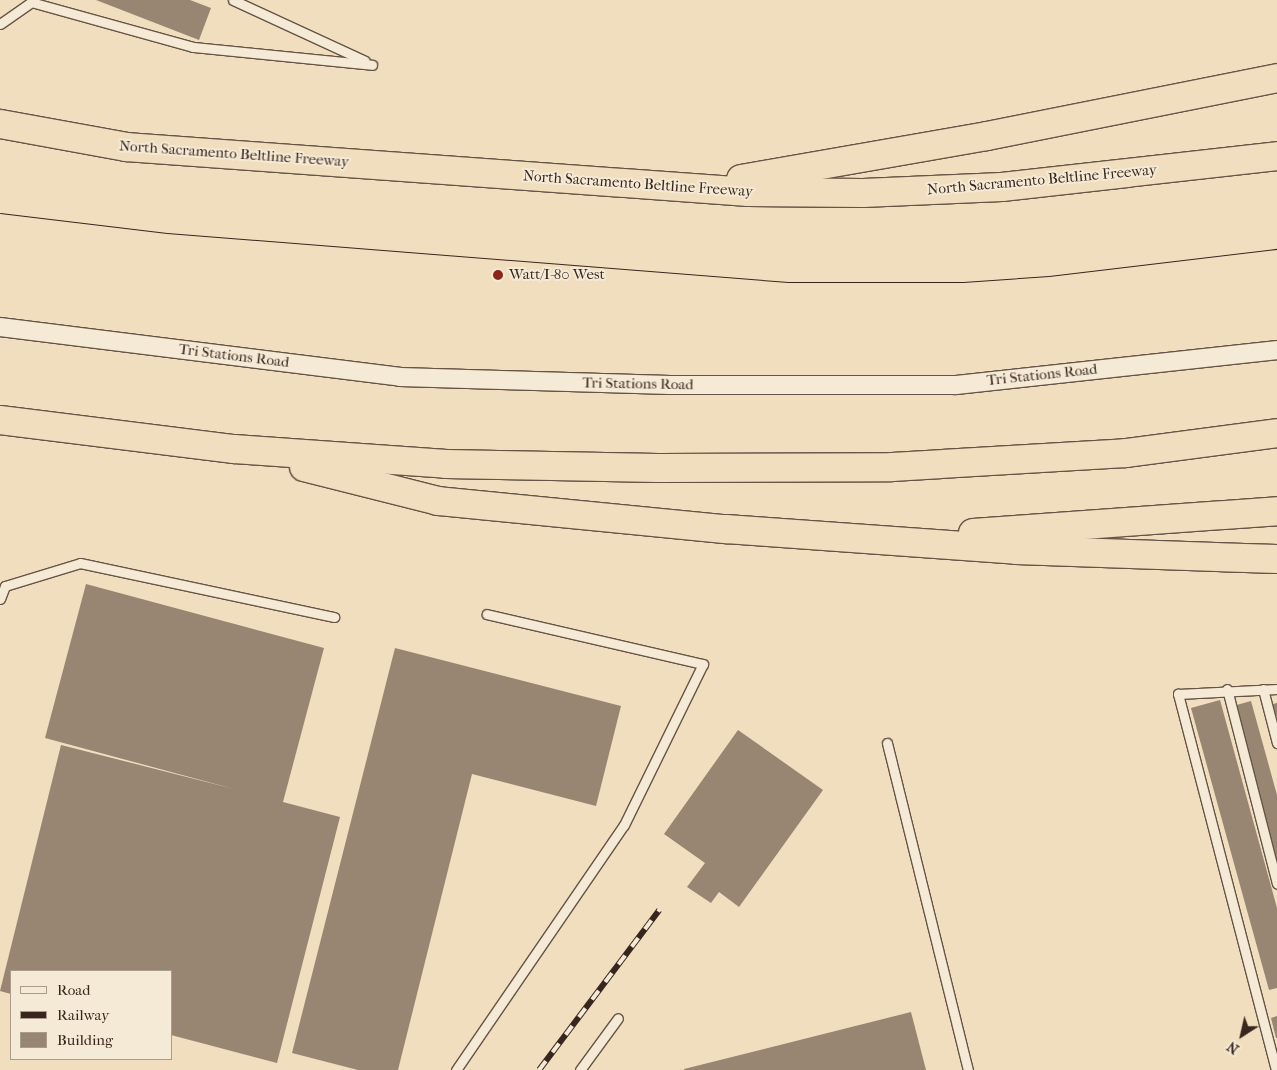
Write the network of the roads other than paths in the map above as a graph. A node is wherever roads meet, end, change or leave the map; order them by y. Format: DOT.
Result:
graph roads {
  1 [pos="233,0"];
  2 [pos="0,24"];
  3 [pos="1277,78"];
  4 [pos="0,124"];
  5 [pos="1277,156"];
  6 [pos="682,188"];
  7 [pos="0,327"];
  8 [pos="1277,350"];
  9 [pos="0,420"];
  10 [pos="1277,433"];
  11 [pos="234,449"];
  12 [pos="1277,511"];
  13 [pos="876,539"];
  14 [pos="1277,559"];
  15 [pos="0,600"];
  16 [pos="487,614"];
  17 [pos="334,617"];
  18 [pos="1227,689"];
  19 [pos="1263,689"];
  20 [pos="1277,689"];
  21 [pos="887,743"];
  22 [pos="1277,743"];
  23 [pos="1277,884"];
  24 [pos="618,1018"];
  25 [pos="456,1070"];
  26 [pos="580,1070"];
  27 [pos="968,1070"];
  28 [pos="1276,1070"];
  1 -- 2 [label="lane"];
  3 -- 6 [label="highway"];
  4 -- 6 [label="highway, North Sacramento Beltline Freeway"];
  5 -- 6 [label="highway, North Sacramento Beltline Freeway"];
  7 -- 8 [label="street, Tri Stations Road"];
  9 -- 11 [label="highway"];
  10 -- 11 [label="highway"];
  11 -- 13 [label="highway"];
  12 -- 13 [label="highway"];
  13 -- 14 [label="highway"];
  15 -- 17 [label="lane"];
  16 -- 25 [label="lane"];
  18 -- 19 [label="lane"];
  18 -- 23 [label="lane"];
  18 -- 28 [label="lane"];
  19 -- 20 [label="lane"];
  19 -- 22 [label="lane"];
  21 -- 27 [label="lane"];
  24 -- 26 [label="lane"];
}
